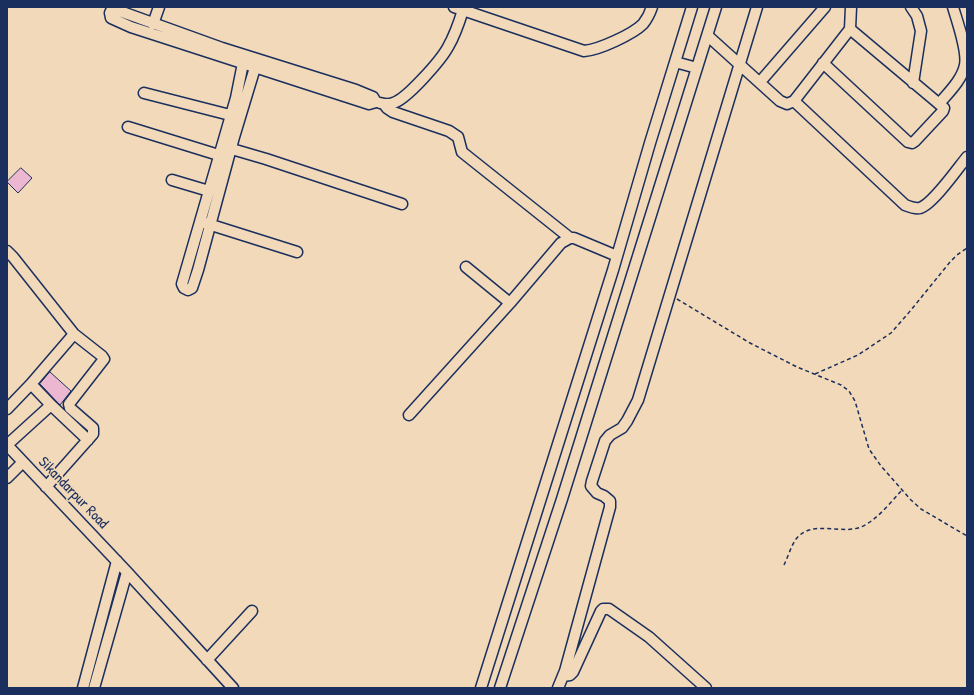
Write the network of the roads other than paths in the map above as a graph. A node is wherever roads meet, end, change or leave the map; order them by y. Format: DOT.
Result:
graph roads {
  1 [pos="159,7"];
  2 [pos="652,7"];
  3 [pos="692,7"];
  4 [pos="716,7"];
  5 [pos="757,7"];
  6 [pos="825,7"];
  7 [pos="851,7"];
  8 [pos="911,7"];
  9 [pos="953,7"];
  10 [pos="459,9"];
  11 [pos="153,24"];
  12 [pos="850,29"];
  13 [pos="708,36"];
  14 [pos="244,59"];
  15 [pos="675,62"];
  16 [pos="256,63"];
  17 [pos="823,63"];
  18 [pos="740,64"];
  19 [pos="697,68"];
  20 [pos="760,82"];
  21 [pos="913,83"];
  22 [pos="144,93"];
  23 [pos="794,101"];
  24 [pos="380,103"];
  25 [pos="939,104"];
  26 [pos="230,115"];
  27 [pos="128,127"];
  28 [pos="225,152"];
  29 [pos="967,157"];
  30 [pos="172,180"];
  31 [pos="209,191"];
  32 [pos="402,204"];
  33 [pos="200,222"];
  34 [pos="210,225"];
  35 [pos="570,238"];
  36 [pos="297,252"];
  37 [pos="617,256"];
  38 [pos="9,257"];
  39 [pos="466,267"];
  40 [pos="510,303"];
  41 [pos="74,334"];
  42 [pos="31,384"];
  43 [pos="51,405"];
  44 [pos="7,409"];
  45 [pos="410,415"];
  46 [pos="88,440"];
  47 [pos="7,445"];
  48 [pos="23,462"];
  49 [pos="7,478"];
  50 [pos="46,487"];
  51 [pos="117,561"];
  52 [pos="128,572"];
  53 [pos="252,610"];
  54 [pos="207,660"];
  55 [pos="566,675"];
  56 [pos="82,688"];
  57 [pos="94,688"];
  58 [pos="233,688"];
  59 [pos="481,688"];
  60 [pos="500,688"];
  61 [pos="558,688"];
  62 [pos="566,688"];
  63 [pos="706,688"];
  1 -- 11 [label="street"];
  2 -- 10 [label="street"];
  3 -- 15 [label="street"];
  4 -- 13 [label="street"];
  5 -- 18 [label="street"];
  6 -- 20 [label="street"];
  7 -- 12 [label="street"];
  8 -- 21 [label="street"];
  9 -- 25 [label="street"];
  10 -- 24 [label="street"];
  11 -- 14 [label="street"];
  11 -- 14 [label="street"];
  12 -- 17 [label="street"];
  12 -- 21 [label="street"];
  13 -- 18 [label="street"];
  13 -- 19 [label="street"];
  14 -- 16 [label="street"];
  14 -- 26 [label="street"];
  15 -- 19 [label="street"];
  15 -- 37 [label="street"];
  16 -- 24 [label="street"];
  16 -- 28 [label="street"];
  17 -- 23 [label="street"];
  17 -- 25 [label="street"];
  18 -- 20 [label="street"];
  18 -- 55 [label="street"];
  19 -- 60 [label="street"];
  20 -- 23 [label="street"];
  21 -- 25 [label="street"];
  22 -- 26 [label="street"];
  23 -- 29 [label="street"];
  24 -- 35 [label="street"];
  26 -- 28 [label="street"];
  27 -- 28 [label="street"];
  28 -- 31 [label="street"];
  28 -- 32 [label="street"];
  28 -- 34 [label="street"];
  30 -- 31 [label="street"];
  31 -- 33 [label="street"];
  33 -- 34 [label="street"];
  33 -- 34 [label="street"];
  34 -- 36 [label="street"];
  35 -- 37 [label="street"];
  35 -- 40 [label="street"];
  37 -- 59 [label="street"];
  38 -- 41 [label="street"];
  39 -- 40 [label="street"];
  40 -- 45 [label="street"];
  41 -- 42 [label="street"];
  41 -- 46 [label="street"];
  42 -- 43 [label="street"];
  42 -- 44 [label="street"];
  43 -- 46 [label="street"];
  43 -- 47 [label="street"];
  46 -- 50 [label="street"];
  47 -- 48 [label="street, Sikandarpur Road"];
  48 -- 49 [label="street"];
  48 -- 50 [label="street, Sikandarpur Road"];
  50 -- 51 [label="street, Sikandarpur Road"];
  51 -- 52 [label="street, Sikandarpur Road"];
  51 -- 56 [label="street"];
  52 -- 54 [label="street, Sikandarpur Road"];
  52 -- 57 [label="street"];
  53 -- 54 [label="street"];
  54 -- 58 [label="street, Sikandarpur Road"];
  55 -- 61 [label="street"];
  55 -- 62 [label="street"];
  55 -- 63 [label="street"];
}
